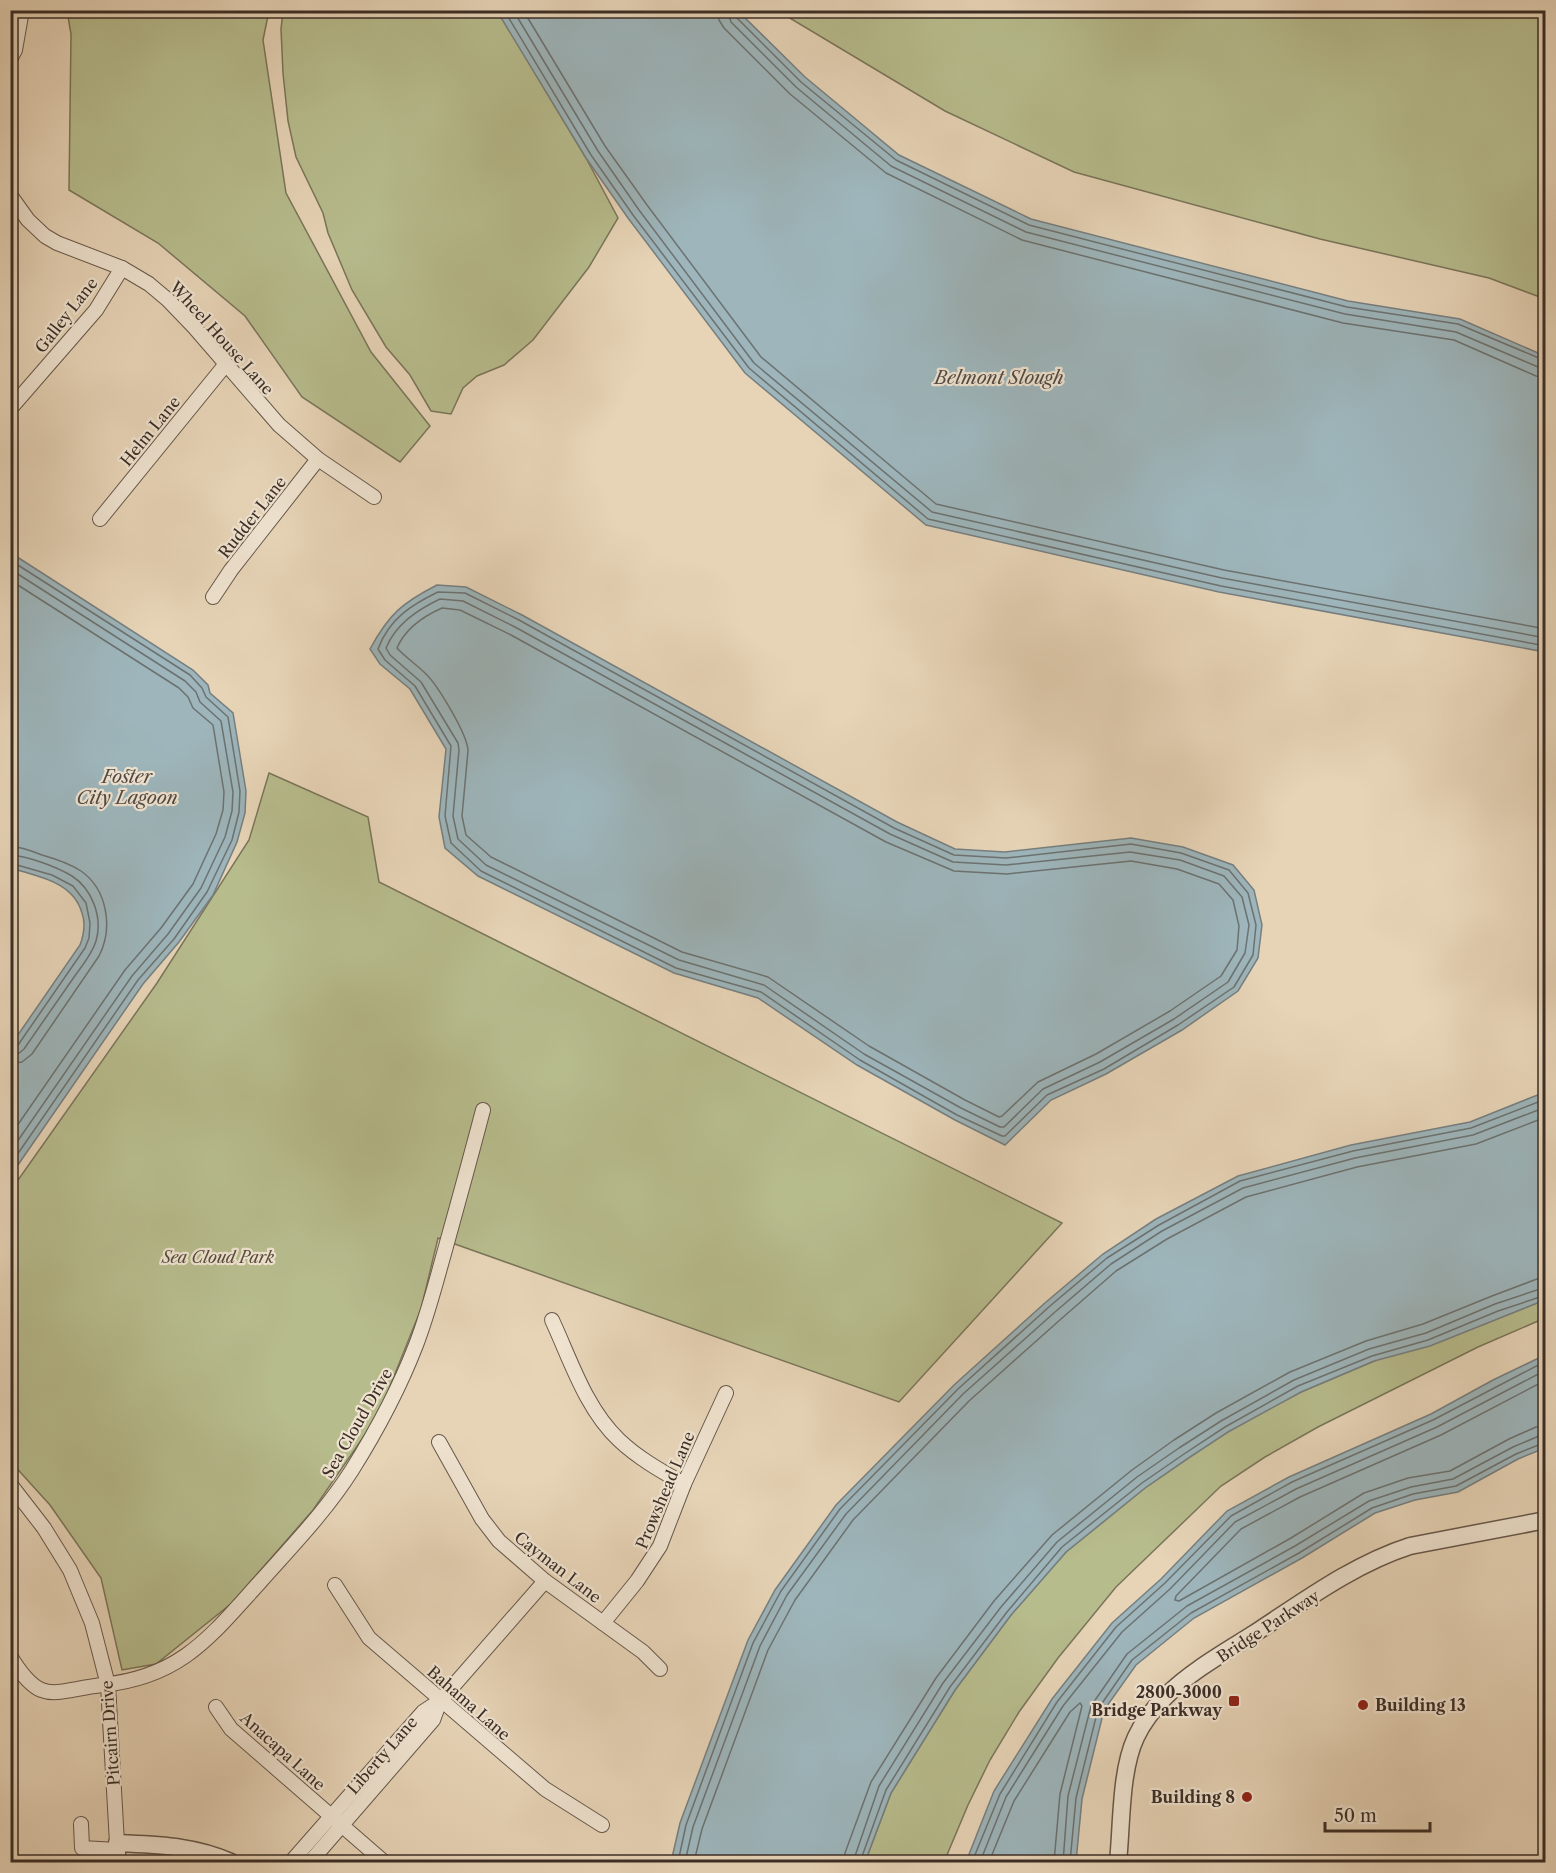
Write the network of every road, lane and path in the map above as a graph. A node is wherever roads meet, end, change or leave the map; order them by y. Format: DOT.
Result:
graph roads {
  1 [pos="22,10"];
  2 [pos="10,59"];
  3 [pos="12,201"];
  4 [pos="122,268"];
  5 [pos="226,364"];
  6 [pos="10,409"];
  7 [pos="318,459"];
  8 [pos="374,497"];
  9 [pos="100,519"];
  10 [pos="213,597"];
  11 [pos="483,1110"];
  12 [pos="552,1320"];
  13 [pos="726,1393"];
  14 [pos="439,1442"];
  15 [pos="10,1484"];
  16 [pos="684,1484"];
  17 [pos="1545,1520"];
  18 [pos="545,1581"];
  19 [pos="335,1585"];
  20 [pos="603,1623"];
  21 [pos="10,1656"];
  22 [pos="660,1669"];
  23 [pos="108,1685"];
  24 [pos="440,1701"];
  25 [pos="216,1707"];
  26 [pos="337,1822"];
  27 [pos="81,1824"];
  28 [pos="602,1826"];
  29 [pos="117,1852"];
  30 [pos="231,1863"];
  31 [pos="291,1863"];
  32 [pos="310,1863"];
  33 [pos="384,1863"];
  34 [pos="1118,1863"];
  1 -- 2 [label="street"];
  3 -- 4 [label="street, Wheel House Lane"];
  4 -- 5 [label="street, Wheel House Lane"];
  4 -- 6 [label="street, Galley Lane"];
  5 -- 7 [label="street, Wheel House Lane"];
  5 -- 9 [label="street, Helm Lane"];
  7 -- 8 [label="street, Wheel House Lane"];
  7 -- 10 [label="street, Rudder Lane"];
  11 -- 23 [label="street, Sea Cloud Drive"];
  12 -- 16 [label="street"];
  13 -- 16 [label="street, Prowshead Lane"];
  14 -- 18 [label="street, Cayman Lane"];
  15 -- 23 [label="street, Pitcairn Drive"];
  16 -- 20 [label="street, Prowshead Lane"];
  17 -- 34 [label="street, Bridge Parkway"];
  18 -- 20 [label="street, Cayman Lane"];
  18 -- 24 [label="street, Liberty Lane"];
  19 -- 24 [label="street, Bahama Lane"];
  20 -- 22 [label="street, Cayman Lane"];
  21 -- 23 [label="street, Sea Cloud Drive"];
  23 -- 29 [label="street, Pitcairn Drive"];
  24 -- 26 [label="street, Liberty Lane"];
  24 -- 28 [label="street, Bahama Lane"];
  25 -- 26 [label="street, Anacapa Lane"];
  26 -- 31 [label="street"];
  26 -- 32 [label="street"];
  26 -- 33 [label="street, Anacapa Lane"];
  27 -- 29 [label="street"];
  29 -- 30 [label="street"];
}
